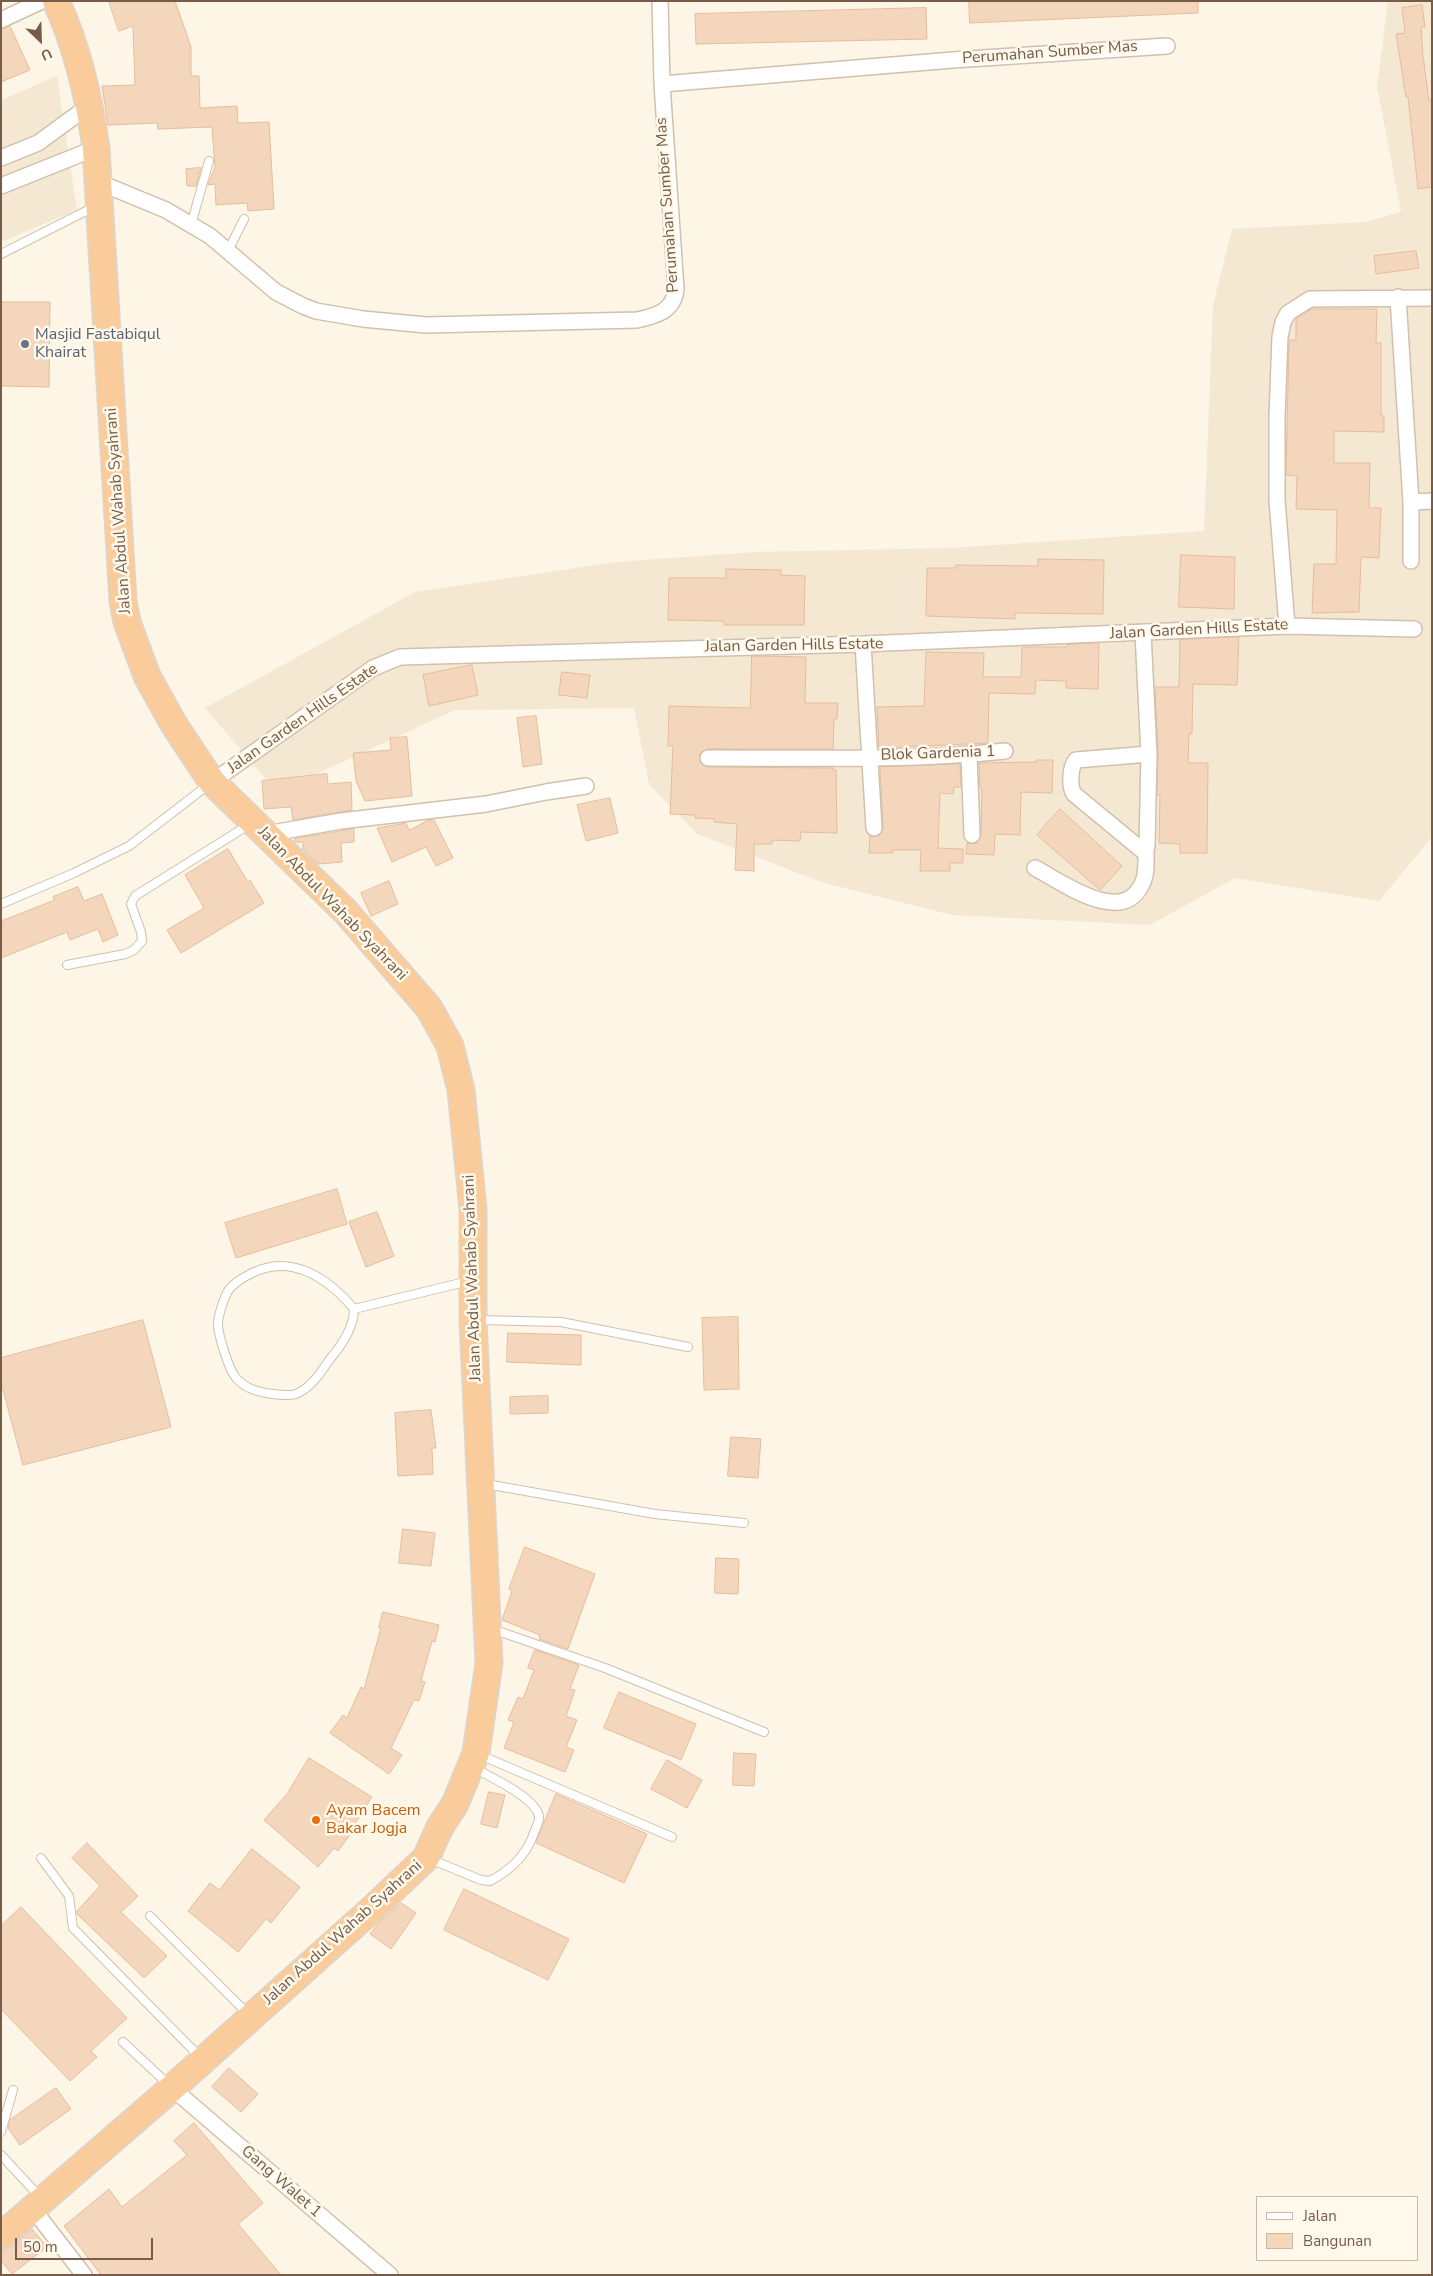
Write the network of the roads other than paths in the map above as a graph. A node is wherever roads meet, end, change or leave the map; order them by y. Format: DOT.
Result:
graph roads {
  1 [pos="42,1"];
  2 [pos="56,1"];
  3 [pos="660,1"];
  4 [pos="1,20"];
  5 [pos="1167,46"];
  6 [pos="662,84"];
  7 [pos="90,105"];
  8 [pos="96,148"];
  9 [pos="1,158"];
  10 [pos="209,161"];
  11 [pos="1,186"];
  12 [pos="99,193"];
  13 [pos="244,219"];
  14 [pos="191,225"];
  15 [pos="228,251"];
  16 [pos="1,254"];
  17 [pos="1398,297"];
  18 [pos="1432,298"];
  19 [pos="1432,501"];
  20 [pos="1411,502"];
  21 [pos="1411,561"];
  22 [pos="1287,626"];
  23 [pos="1414,629"];
  24 [pos="1143,633"];
  25 [pos="864,644"];
  26 [pos="1005,752"];
  27 [pos="1149,754"];
  28 [pos="969,755"];
  29 [pos="871,757"];
  30 [pos="708,758"];
  31 [pos="212,782"];
  32 [pos="586,786"];
  33 [pos="260,828"];
  34 [pos="874,828"];
  35 [pos="972,835"];
  36 [pos="1146,850"];
  37 [pos="1035,868"];
  38 [pos="1,904"];
  39 [pos="67,965"];
  40 [pos="473,1280"];
  41 [pos="354,1309"];
  42 [pos="473,1320"];
  43 [pos="688,1347"];
  44 [pos="482,1483"];
  45 [pos="744,1523"];
  46 [pos="488,1628"];
  47 [pos="764,1732"];
  48 [pos="473,1760"];
  49 [pos="672,1836"];
  50 [pos="41,1858"];
  51 [pos="426,1858"];
  52 [pos="150,1916"];
  53 [pos="251,2017"];
  54 [pos="123,2042"];
  55 [pos="202,2060"];
  56 [pos="172,2088"];
  57 [pos="13,2090"];
  58 [pos="1,2132"];
  59 [pos="1,2154"];
  60 [pos="38,2204"];
  61 [pos="1,2236"];
  62 [pos="84,2275"];
  63 [pos="390,2275"];
  1 -- 4 [label="street"];
  2 -- 7 [label="highway, Jalan Abdul Wahab Syahrani"];
  3 -- 6 [label="street"];
  5 -- 6 [label="street, Perumahan Sumber Mas"];
  6 -- 15 [label="street, Perumahan Sumber Mas"];
  7 -- 8 [label="highway, Jalan Abdul Wahab Syahrani"];
  7 -- 9 [label="street"];
  8 -- 11 [label="street"];
  8 -- 12 [label="highway, Jalan Abdul Wahab Syahrani"];
  10 -- 14 [label="lane"];
  12 -- 14 [label="street, Perumahan Sumber Mas"];
  12 -- 16 [label="lane"];
  12 -- 31 [label="highway, Jalan Abdul Wahab Syahrani"];
  13 -- 15 [label="lane"];
  14 -- 15 [label="street, Perumahan Sumber Mas"];
  17 -- 18 [label="street"];
  17 -- 20 [label="street"];
  17 -- 22 [label="street"];
  19 -- 20 [label="street"];
  20 -- 21 [label="street"];
  22 -- 23 [label="street, Jalan Garden Hills Estate"];
  22 -- 24 [label="street, Jalan Garden Hills Estate"];
  24 -- 25 [label="street, Jalan Garden Hills Estate"];
  24 -- 27 [label="street"];
  25 -- 29 [label="street"];
  25 -- 31 [label="street, Jalan Garden Hills Estate"];
  26 -- 28 [label="street, Blok Gardenia 1"];
  27 -- 36 [label="street"];
  27 -- 36 [label="street"];
  28 -- 29 [label="street, Blok Gardenia 1"];
  28 -- 35 [label="street"];
  29 -- 30 [label="street, Blok Gardenia 1"];
  29 -- 34 [label="street"];
  31 -- 33 [label="highway, Jalan Abdul Wahab Syahrani"];
  31 -- 38 [label="lane"];
  32 -- 33 [label="street"];
  33 -- 39 [label="lane"];
  33 -- 40 [label="highway, Jalan Abdul Wahab Syahrani"];
  36 -- 37 [label="street"];
  40 -- 41 [label="lane"];
  40 -- 42 [label="highway, Jalan Abdul Wahab Syahrani"];
  41 -- 41 [label="lane"];
  42 -- 43 [label="lane"];
  42 -- 44 [label="highway, Jalan Abdul Wahab Syahrani"];
  44 -- 45 [label="lane"];
  44 -- 46 [label="highway, Jalan Abdul Wahab Syahrani"];
  46 -- 47 [label="lane"];
  46 -- 48 [label="highway, Jalan Abdul Wahab Syahrani"];
  48 -- 49 [label="lane"];
  48 -- 51 [label="highway, Jalan Abdul Wahab Syahrani"];
  48 -- 51 [label="lane"];
  50 -- 55 [label="lane"];
  51 -- 53 [label="highway, Jalan Abdul Wahab Syahrani"];
  52 -- 53 [label="lane"];
  53 -- 55 [label="highway, Jalan Abdul Wahab Syahrani"];
  54 -- 56 [label="lane"];
  55 -- 56 [label="highway, Jalan Abdul Wahab Syahrani"];
  56 -- 60 [label="highway, Jalan Abdul Wahab Syahrani"];
  56 -- 63 [label="street, Gang Walet 1"];
  57 -- 58 [label="lane"];
  59 -- 60 [label="lane"];
  60 -- 61 [label="highway, Jalan Abdul Wahab Syahrani"];
  60 -- 62 [label="street"];
}
